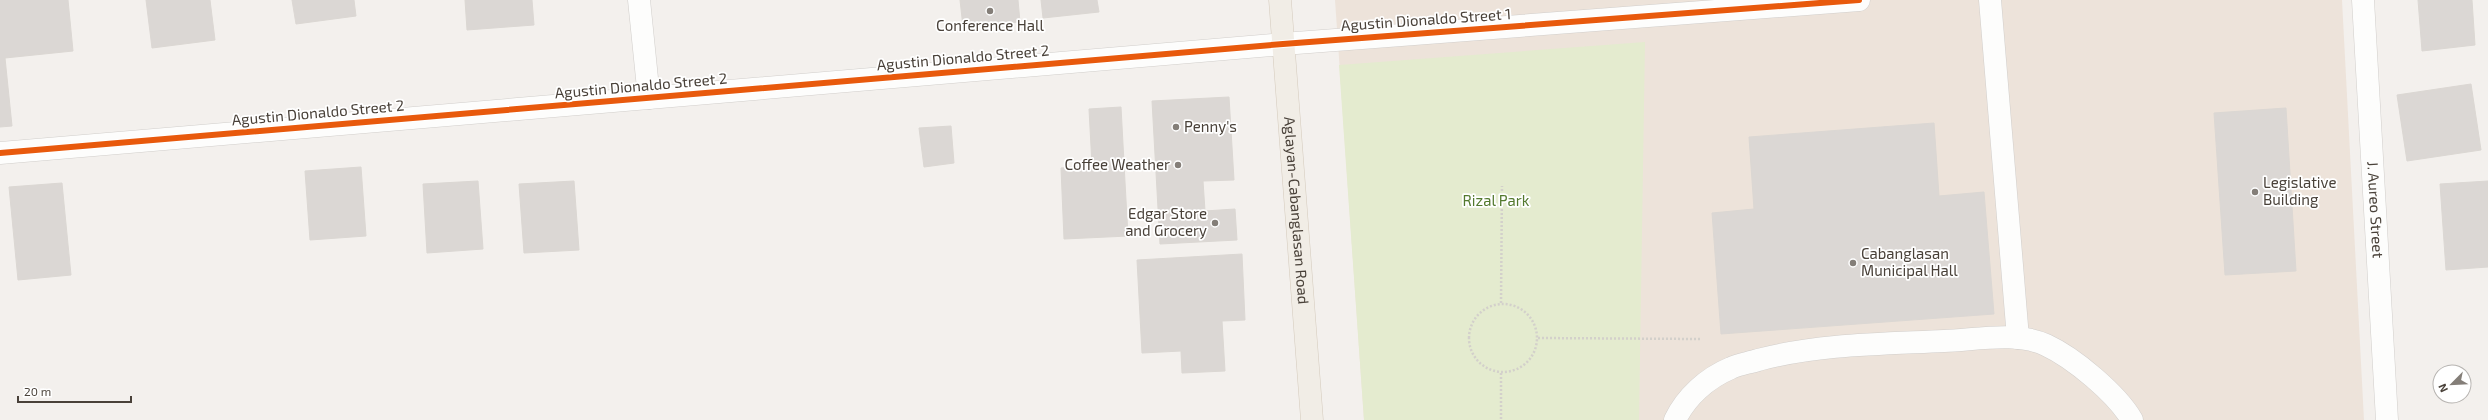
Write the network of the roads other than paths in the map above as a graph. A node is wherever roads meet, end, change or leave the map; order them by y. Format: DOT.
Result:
graph roads {
  1 [pos="639,0"];
  2 [pos="1280,0"];
  3 [pos="1859,0"];
  4 [pos="1990,0"];
  5 [pos="2363,0"];
  6 [pos="1283,44"];
  7 [pos="649,98"];
  8 [pos="0,153"];
  9 [pos="2018,338"];
  10 [pos="1312,420"];
  11 [pos="1675,420"];
  12 [pos="2132,420"];
  13 [pos="2387,420"];
  1 -- 7 [label="street"];
  2 -- 6 [label="main road, Aglayan-Cabanglasan Road"];
  3 -- 6 [label="street, Agustin Dionaldo Street 1"];
  4 -- 9 [label="street"];
  5 -- 13 [label="street, J. Aureo Street"];
  6 -- 7 [label="street, Agustin Dionaldo Street 2"];
  6 -- 10 [label="main road, Aglayan-Cabanglasan Road"];
  7 -- 8 [label="street, Agustin Dionaldo Street 2"];
  9 -- 11 [label="street"];
  9 -- 12 [label="street"];
}
